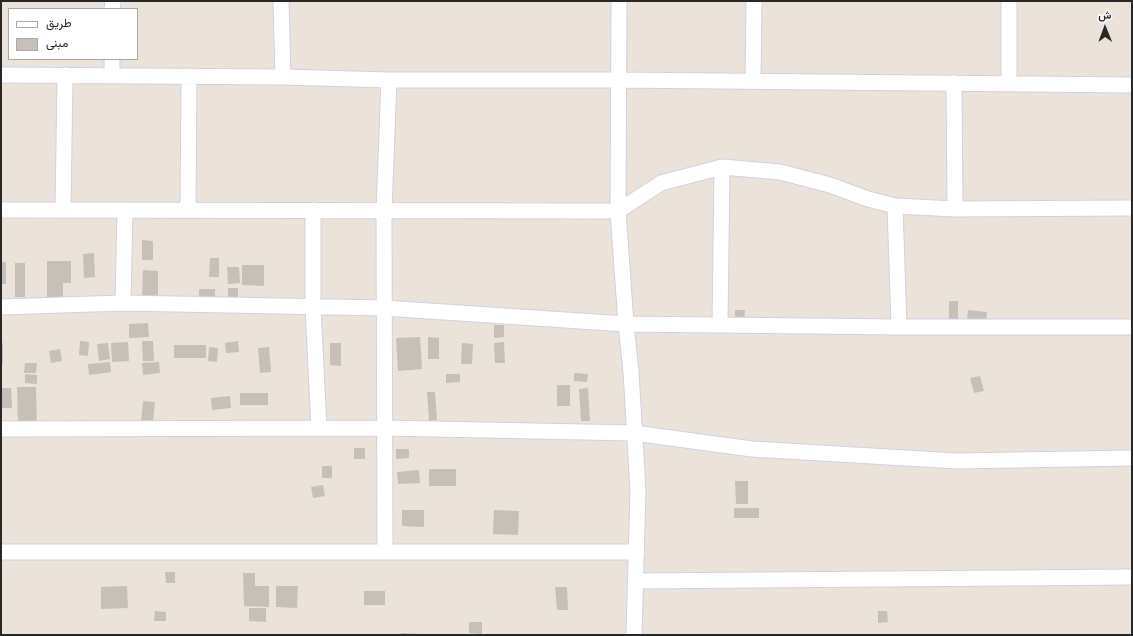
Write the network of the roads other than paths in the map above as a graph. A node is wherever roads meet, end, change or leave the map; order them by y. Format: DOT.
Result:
graph roads {
  1 [pos="282,1"];
  2 [pos="619,1"];
  3 [pos="754,1"];
  4 [pos="1009,1"];
  5 [pos="112,60"];
  6 [pos="1,75"];
  7 [pos="65,75"];
  8 [pos="112,76"];
  9 [pos="189,76"];
  10 [pos="283,77"];
  11 [pos="389,80"];
  12 [pos="617,80"];
  13 [pos="753,81"];
  14 [pos="954,83"];
  15 [pos="1009,84"];
  16 [pos="1132,85"];
  17 [pos="722,167"];
  18 [pos="895,206"];
  19 [pos="1132,208"];
  20 [pos="955,209"];
  21 [pos="1,210"];
  22 [pos="63,210"];
  23 [pos="125,210"];
  24 [pos="188,210"];
  25 [pos="313,210"];
  26 [pos="384,211"];
  27 [pos="618,211"];
  28 [pos="123,303"];
  29 [pos="1,306"];
  30 [pos="313,307"];
  31 [pos="384,308"];
  32 [pos="626,324"];
  33 [pos="720,325"];
  34 [pos="899,327"];
  35 [pos="1132,327"];
  36 [pos="319,428"];
  37 [pos="384,428"];
  38 [pos="1,429"];
  39 [pos="634,433"];
  40 [pos="1132,458"];
  41 [pos="384,551"];
  42 [pos="1,552"];
  43 [pos="637,552"];
  44 [pos="1132,577"];
  45 [pos="635,581"];
  46 [pos="634,635"];
  1 -- 10 [label="street"];
  2 -- 12 [label="street"];
  3 -- 13 [label="street"];
  4 -- 15 [label="street"];
  5 -- 8 [label="street"];
  6 -- 7 [label="street"];
  7 -- 8 [label="street"];
  7 -- 22 [label="street"];
  8 -- 9 [label="street"];
  9 -- 10 [label="street"];
  9 -- 24 [label="street"];
  10 -- 11 [label="street"];
  11 -- 12 [label="street"];
  11 -- 26 [label="street"];
  12 -- 13 [label="street"];
  12 -- 27 [label="street"];
  13 -- 14 [label="street"];
  14 -- 15 [label="street"];
  14 -- 20 [label="street"];
  15 -- 16 [label="street"];
  17 -- 18 [label="street"];
  17 -- 27 [label="street"];
  17 -- 33 [label="street"];
  18 -- 20 [label="street"];
  18 -- 34 [label="street"];
  19 -- 20 [label="street"];
  21 -- 22 [label="street"];
  22 -- 23 [label="street"];
  23 -- 24 [label="street"];
  23 -- 28 [label="street"];
  24 -- 25 [label="street"];
  25 -- 26 [label="street"];
  25 -- 30 [label="street"];
  26 -- 27 [label="street"];
  26 -- 31 [label="street"];
  27 -- 32 [label="street"];
  28 -- 29 [label="street"];
  28 -- 30 [label="street"];
  30 -- 31 [label="street"];
  30 -- 36 [label="street"];
  31 -- 32 [label="street"];
  31 -- 37 [label="street"];
  32 -- 33 [label="street"];
  32 -- 39 [label="street"];
  33 -- 34 [label="street"];
  34 -- 35 [label="street"];
  36 -- 37 [label="street"];
  36 -- 38 [label="street"];
  37 -- 39 [label="street"];
  37 -- 41 [label="street"];
  39 -- 40 [label="street"];
  39 -- 43 [label="street"];
  41 -- 42 [label="street"];
  41 -- 43 [label="street"];
  43 -- 45 [label="street"];
  44 -- 45 [label="street"];
  45 -- 46 [label="street"];
}
